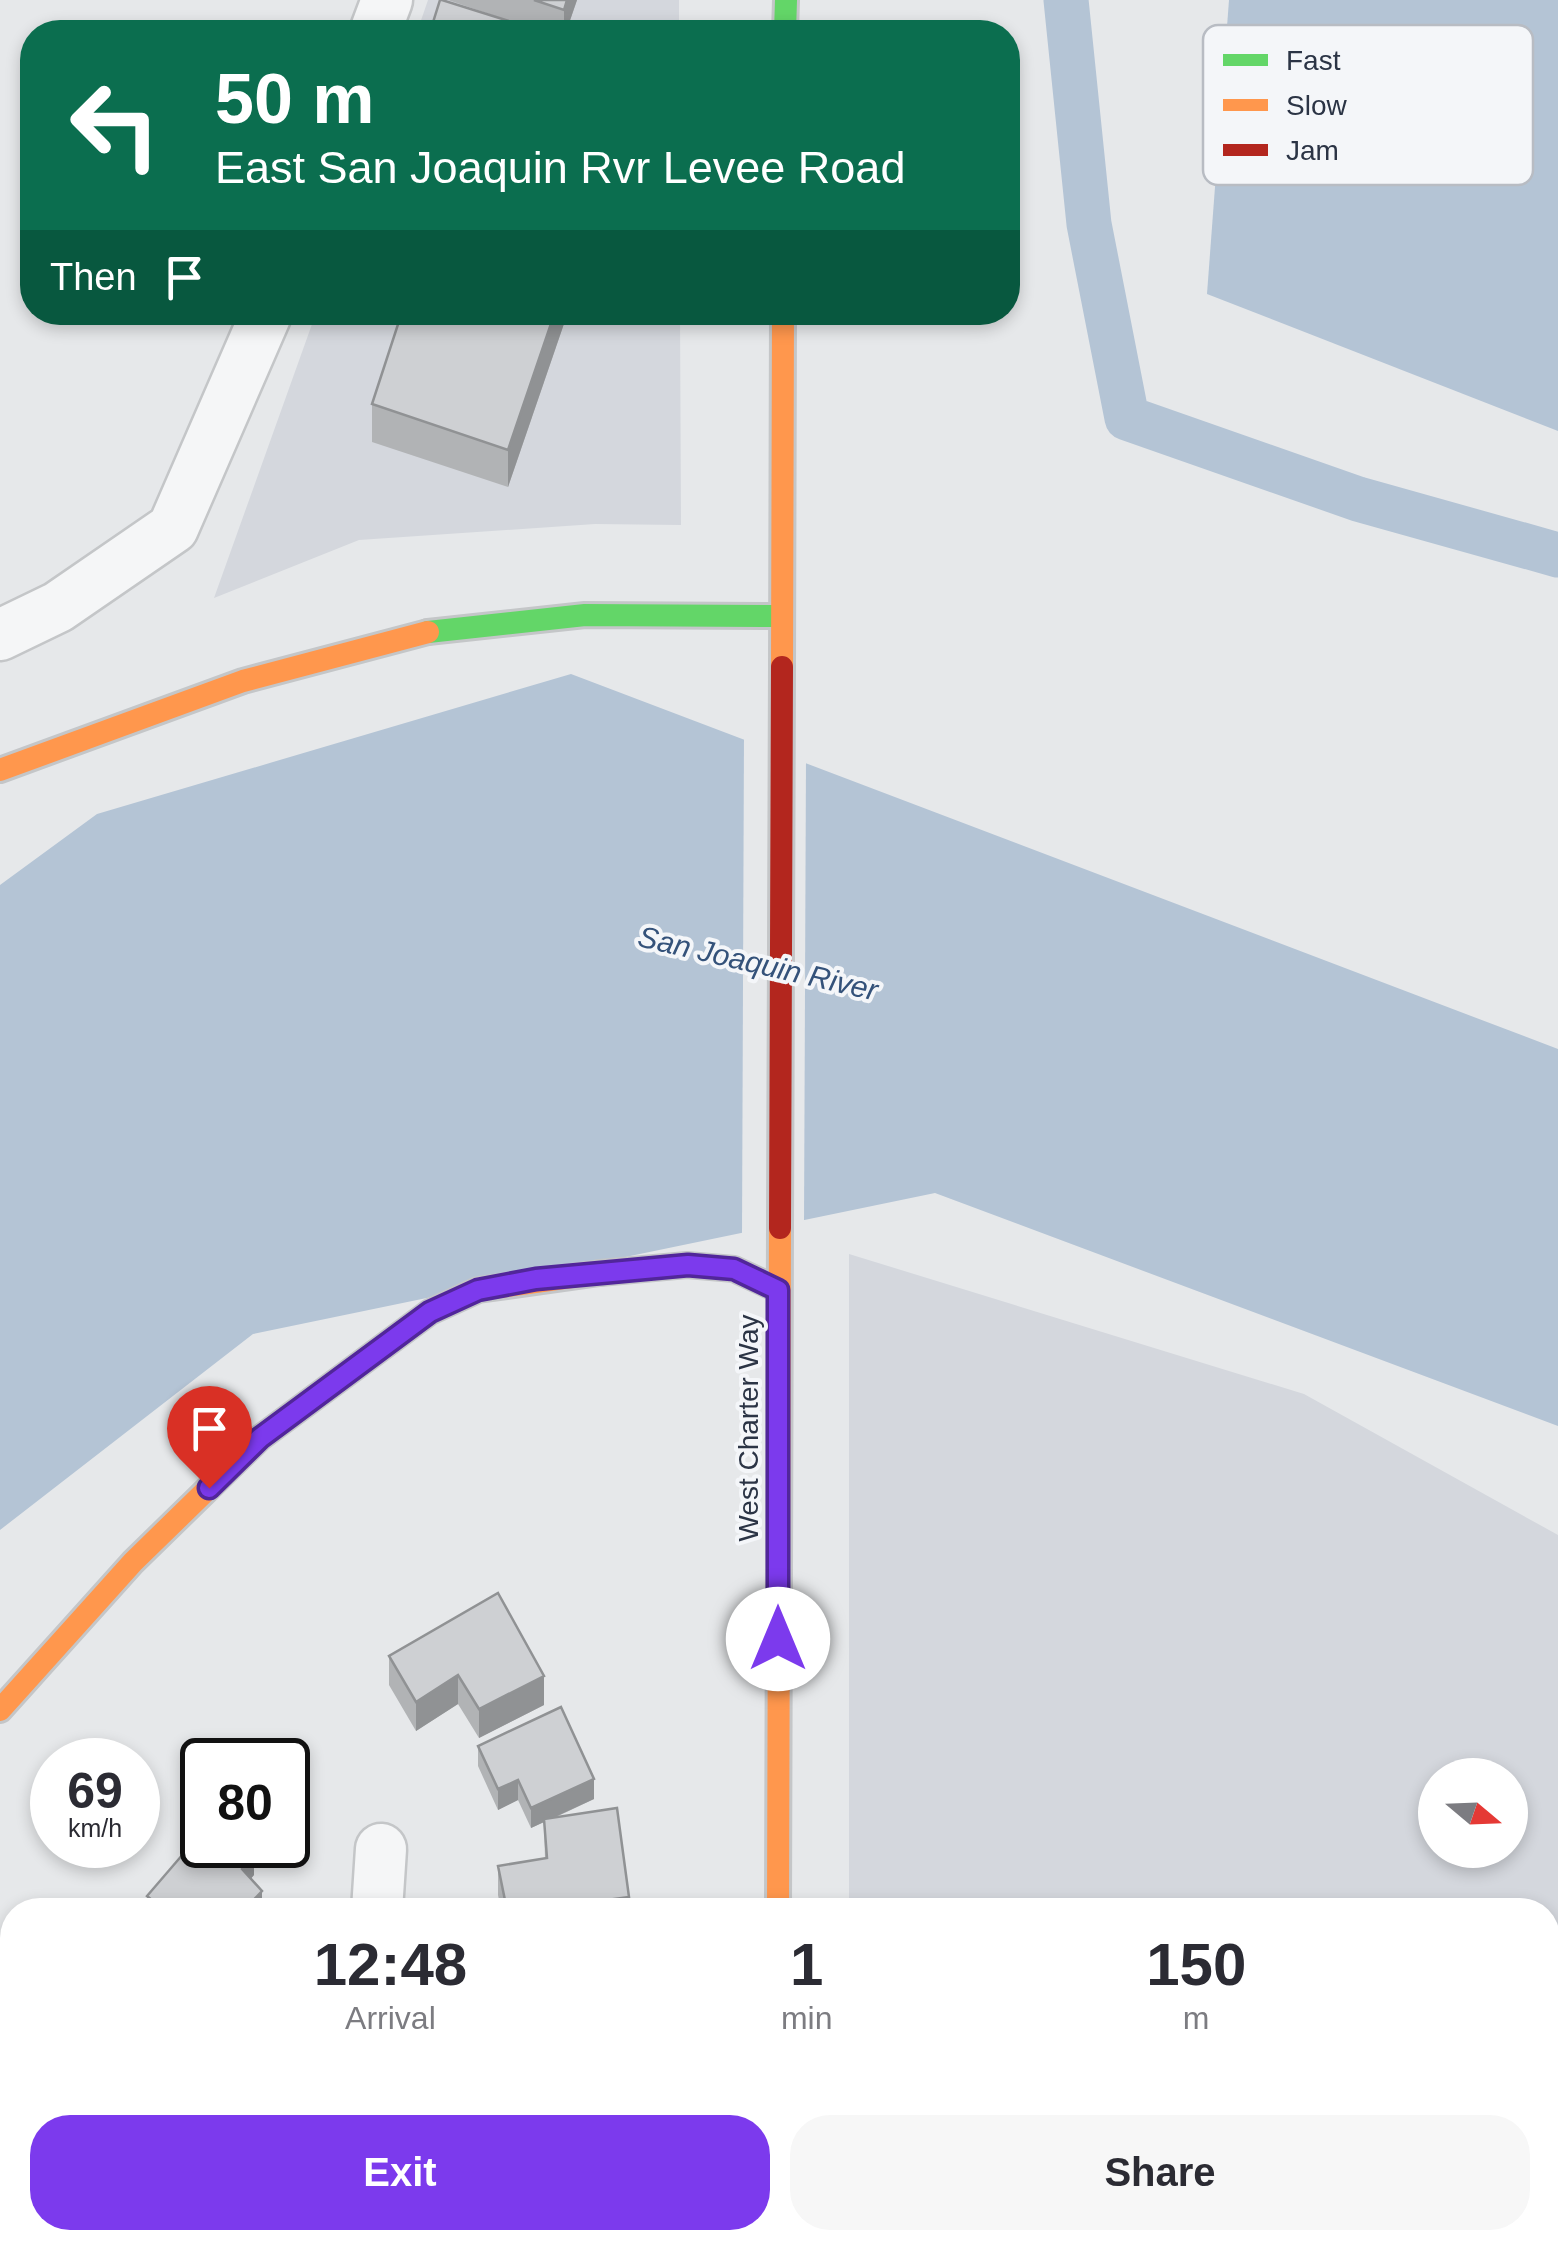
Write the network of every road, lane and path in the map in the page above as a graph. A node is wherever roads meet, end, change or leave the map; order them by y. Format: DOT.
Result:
graph roads {
  1 [pos="261,325"];
  2 [pos="783,325"];
  3 [pos="781,616"];
  4 [pos="0,635"];
  5 [pos="0,770"];
  6 [pos="778,1290"];
  7 [pos="0,1710"];
  8 [pos="382,1849"];
  9 [pos="377,1898"];
  10 [pos="778,1898"];
  1 -- 4 [label="street"];
  2 -- 3 [label="main road, West Charter Way"];
  3 -- 5 [label="main road"];
  3 -- 6 [label="main road, West Charter Way"];
  6 -- 7 [label="main road"];
  6 -- 10 [label="main road, West Charter Way"];
  8 -- 9 [label="street"];
}
